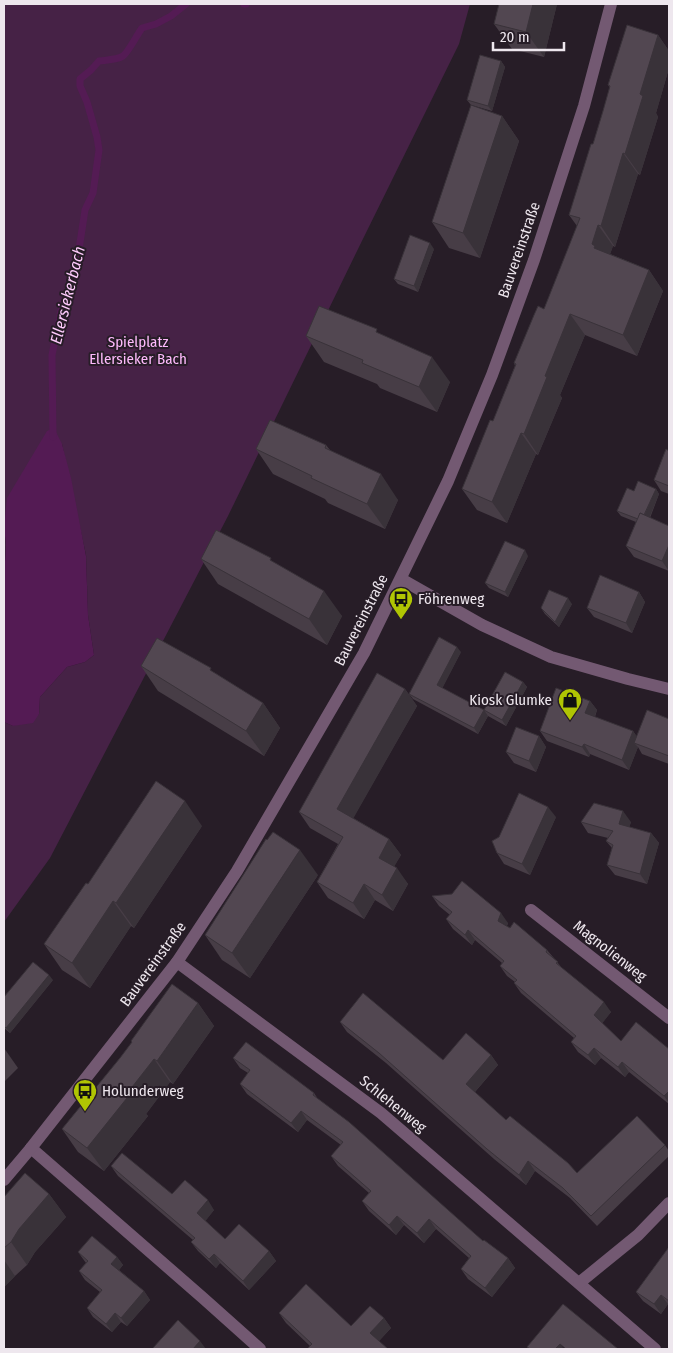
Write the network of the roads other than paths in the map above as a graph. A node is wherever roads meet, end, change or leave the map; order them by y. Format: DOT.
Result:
graph roads {
  1 [pos="611,4"];
  2 [pos="400,579"];
  3 [pos="669,688"];
  4 [pos="531,910"];
  5 [pos="177,962"];
  6 [pos="669,1018"];
  7 [pos="31,1148"];
  8 [pos="4,1180"];
  9 [pos="669,1203"];
  10 [pos="579,1283"];
  11 [pos="260,1349"];
  12 [pos="655,1349"];
  1 -- 2 [label="street, Bauvereinstraße"];
  2 -- 3 [label="street"];
  2 -- 5 [label="street, Bauvereinstraße"];
  4 -- 6 [label="street, Magnolienweg"];
  5 -- 7 [label="street, Bauvereinstraße"];
  5 -- 10 [label="street, Schlehenweg"];
  7 -- 8 [label="street, Bauvereinstraße"];
  7 -- 11 [label="street"];
  9 -- 10 [label="street"];
  10 -- 12 [label="street, Schlehenweg"];
}
